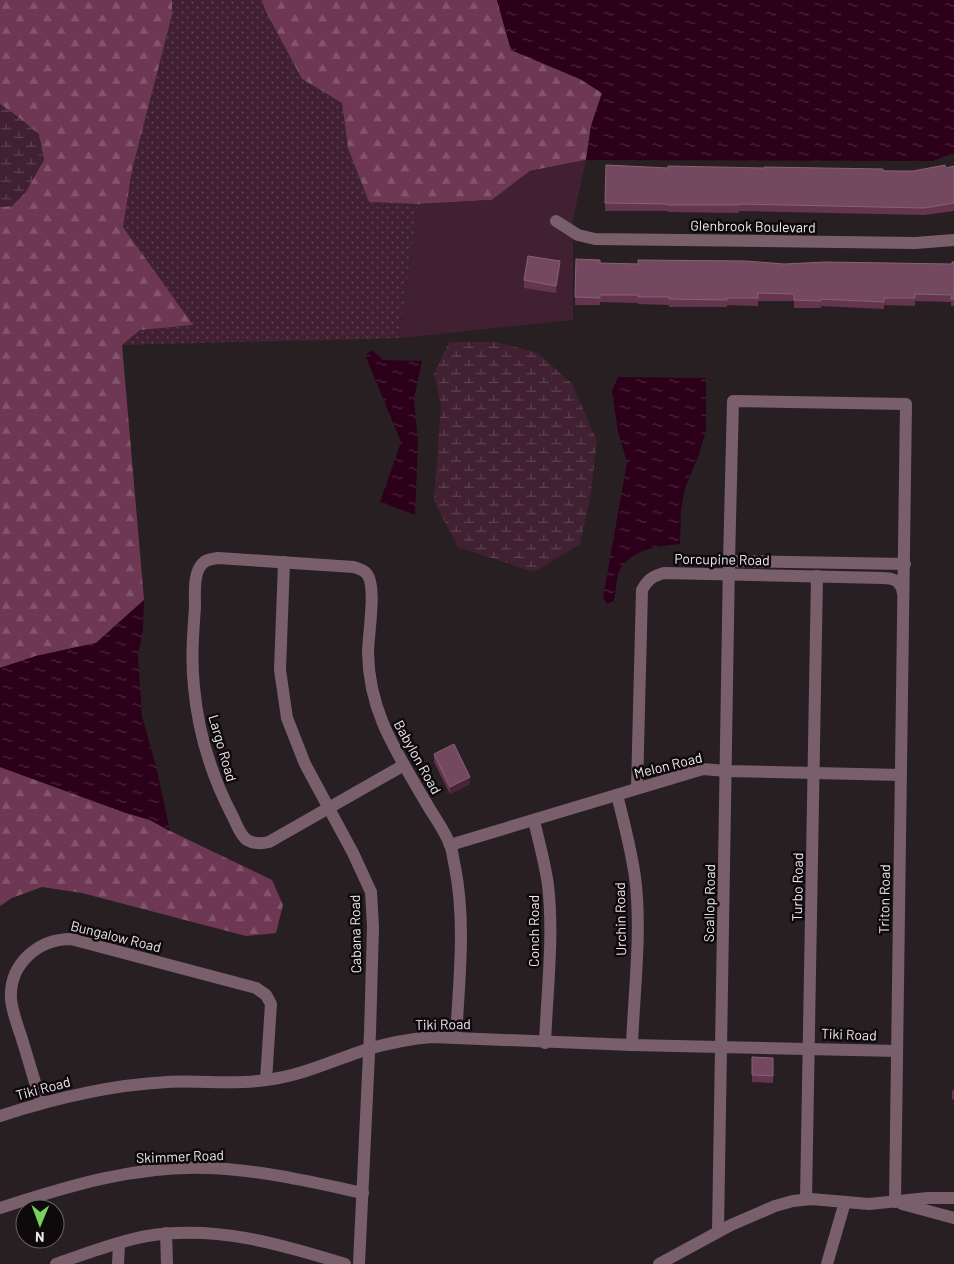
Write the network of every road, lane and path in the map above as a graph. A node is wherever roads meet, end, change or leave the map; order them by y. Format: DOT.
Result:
graph roads {
  1 [pos="556,221"];
  2 [pos="954,240"];
  3 [pos="729,561"];
  4 [pos="284,562"];
  5 [pos="904,564"];
  6 [pos="729,574"];
  7 [pos="817,576"];
  8 [pos="904,597"];
  9 [pos="404,765"];
  10 [pos="726,772"];
  11 [pos="814,773"];
  12 [pos="902,774"];
  13 [pos="638,788"];
  14 [pos="617,795"];
  15 [pos="330,808"];
  16 [pos="534,821"];
  17 [pos="450,845"];
  18 [pos="456,1037"];
  19 [pos="544,1042"];
  20 [pos="632,1045"];
  21 [pos="721,1047"];
  22 [pos="809,1048"];
  23 [pos="368,1049"];
  24 [pos="897,1051"];
  25 [pos="266,1080"];
  26 [pos="41,1102"];
  27 [pos="0,1116"];
  28 [pos="363,1193"];
  29 [pos="954,1198"];
  30 [pos="806,1199"];
  31 [pos="845,1202"];
  32 [pos="895,1202"];
  33 [pos="0,1208"];
  34 [pos="954,1218"];
  35 [pos="718,1231"];
  36 [pos="166,1233"];
  37 [pos="119,1244"];
  38 [pos="56,1264"];
  39 [pos="118,1264"];
  40 [pos="167,1264"];
  41 [pos="345,1264"];
  42 [pos="358,1264"];
  43 [pos="659,1264"];
  44 [pos="827,1264"];
  1 -- 2 [label="street, Glenbrook Boulevard"];
  3 -- 5 [label="street"];
  3 -- 5 [label="street, Scallop Road"];
  3 -- 6 [label="street, Scallop Road"];
  4 -- 9 [label="street, Babylon Road"];
  4 -- 15 [label="street, Cabana Road"];
  4 -- 15 [label="street, Largo Road"];
  5 -- 8 [label="street, Triton Road"];
  6 -- 7 [label="street, Porcupine Road"];
  6 -- 10 [label="street, Scallop Road"];
  6 -- 13 [label="street, Porcupine Road"];
  7 -- 8 [label="street, Porcupine Road"];
  7 -- 11 [label="street, Turbo Road"];
  8 -- 12 [label="street, Triton Road"];
  9 -- 15 [label="street, Largo Road"];
  9 -- 17 [label="street, Babylon Road"];
  10 -- 11 [label="street, Melon Road"];
  10 -- 13 [label="street, Melon Road"];
  10 -- 21 [label="street, Scallop Road"];
  11 -- 12 [label="street, Melon Road"];
  11 -- 22 [label="street, Turbo Road"];
  12 -- 24 [label="street, Triton Road"];
  13 -- 14 [label="street, Melon Road"];
  14 -- 16 [label="street, Melon Road"];
  14 -- 20 [label="street, Urchin Road"];
  15 -- 23 [label="street, Cabana Road"];
  16 -- 17 [label="street, Melon Road"];
  16 -- 19 [label="street, Conch Road"];
  17 -- 18 [label="street, Babylon Road"];
  18 -- 19 [label="street, Tiki Road"];
  18 -- 23 [label="street, Tiki Road"];
  19 -- 20 [label="street, Tiki Road"];
  20 -- 21 [label="street, Tiki Road"];
  21 -- 22 [label="street, Tiki Road"];
  21 -- 35 [label="street, Scallop Road"];
  22 -- 24 [label="street, Tiki Road"];
  22 -- 30 [label="street, Turbo Road"];
  23 -- 25 [label="street, Tiki Road"];
  23 -- 28 [label="street, Cabana Road"];
  24 -- 32 [label="street, Triton Road"];
  25 -- 26 [label="street, Tiki Road"];
  25 -- 26 [label="street, Bungalow Road"];
  26 -- 27 [label="street, Tiki Road"];
  28 -- 33 [label="street, Skimmer Road"];
  28 -- 42 [label="street, Cabana Road"];
  29 -- 32 [label="street"];
  30 -- 31 [label="street"];
  30 -- 35 [label="street"];
  31 -- 32 [label="street"];
  31 -- 44 [label="street"];
  32 -- 34 [label="street"];
  35 -- 43 [label="street"];
  36 -- 37 [label="street"];
  36 -- 40 [label="street"];
  36 -- 41 [label="street"];
  37 -- 38 [label="street"];
  37 -- 39 [label="street"];
}
